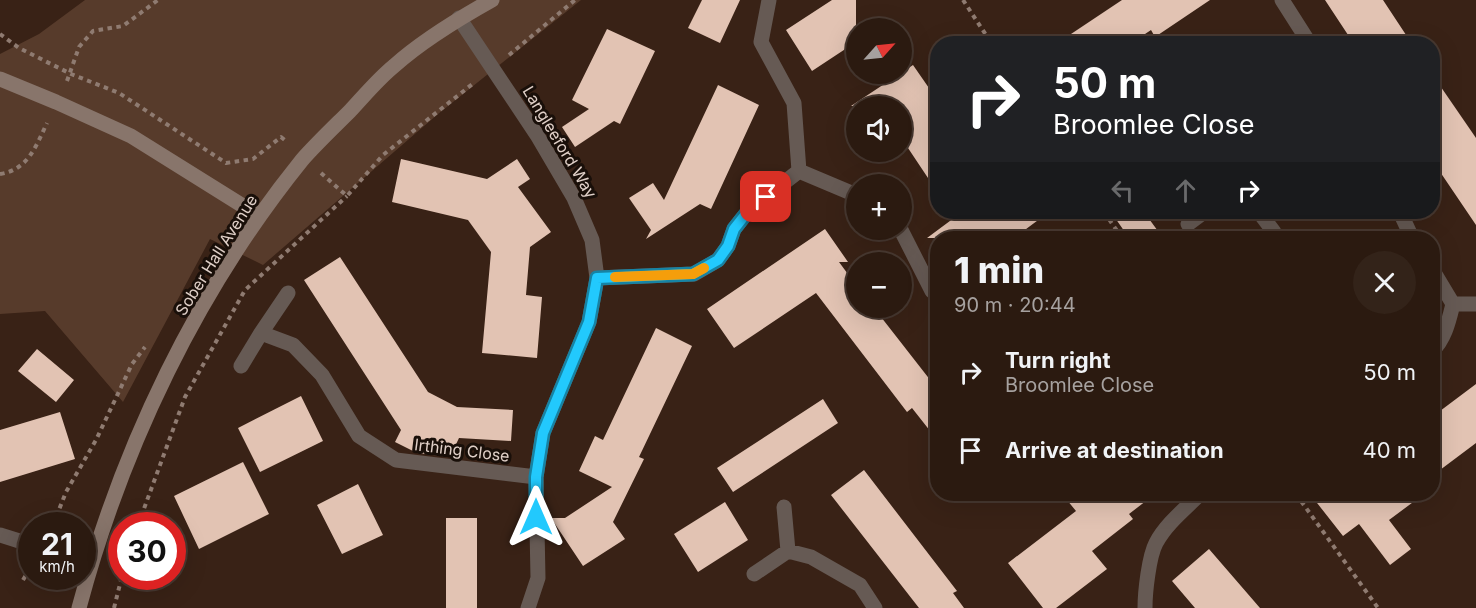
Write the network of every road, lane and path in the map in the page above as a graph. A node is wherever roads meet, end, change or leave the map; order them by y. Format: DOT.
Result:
graph roads {
  1 [pos="492,0"];
  2 [pos="575,0"];
  3 [pos="769,0"];
  4 [pos="963,0"];
  5 [pos="1282,0"];
  6 [pos="459,18"];
  7 [pos="0,34"];
  8 [pos="987,36"];
  9 [pos="1305,36"];
  10 [pos="493,68"];
  11 [pos="0,79"];
  12 [pos="304,158"];
  13 [pos="799,171"];
  14 [pos="846,191"];
  15 [pos="259,216"];
  16 [pos="1195,219"];
  17 [pos="1264,219"];
  18 [pos="1188,224"];
  19 [pos="1273,231"];
  20 [pos="906,240"];
  21 [pos="597,278"];
  22 [pos="1440,282"];
  23 [pos="930,287"];
  24 [pos="288,293"];
  25 [pos="1453,304"];
  26 [pos="1476,304"];
  27 [pos="261,333"];
  28 [pos="1440,340"];
  29 [pos="145,346"];
  30 [pos="241,366"];
  31 [pos="536,477"];
  32 [pos="1193,501"];
  33 [pos="1301,501"];
  34 [pos="784,507"];
  35 [pos="58,512"];
  36 [pos="0,535"];
  37 [pos="96,538"];
  38 [pos="18,541"];
  39 [pos="788,551"];
  40 [pos="753,574"];
  41 [pos="82,590"];
  42 [pos="118,590"];
  43 [pos="79,608"];
  44 [pos="114,608"];
  45 [pos="528,608"];
  46 [pos="875,608"];
  47 [pos="1145,608"];
  48 [pos="1378,608"];
  1 -- 6 [label="street, Sober Hall Avenue"];
  2 -- 10 [label="path"];
  3 -- 13 [label="street"];
  4 -- 8 [label="path"];
  5 -- 9 [label="street"];
  6 -- 10 [label="street, Langleeford Way"];
  6 -- 12 [label="street, Sober Hall Avenue"];
  7 -- 12 [label="path"];
  10 -- 12 [label="path"];
  10 -- 21 [label="street, Langleeford Way"];
  11 -- 15 [label="street"];
  12 -- 15 [label="street, Sober Hall Avenue"];
  13 -- 14 [label="street"];
  13 -- 21 [label="street"];
  15 -- 37 [label="street, Sober Hall Avenue"];
  16 -- 18 [label="street"];
  17 -- 19 [label="street"];
  20 -- 23 [label="street"];
  21 -- 31 [label="street, Langleeford Way"];
  22 -- 25 [label="street"];
  24 -- 27 [label="street"];
  25 -- 26 [label="street"];
  25 -- 28 [label="street"];
  27 -- 30 [label="street"];
  27 -- 31 [label="street, Irthing Close"];
  29 -- 35 [label="path"];
  31 -- 45 [label="street, Langleeford Way"];
  32 -- 47 [label="street"];
  33 -- 48 [label="path"];
  34 -- 39 [label="street"];
  36 -- 38 [label="street"];
  39 -- 40 [label="street"];
  39 -- 46 [label="street"];
  41 -- 43 [label="street, Sober Hall Avenue"];
  42 -- 44 [label="path"];
}
